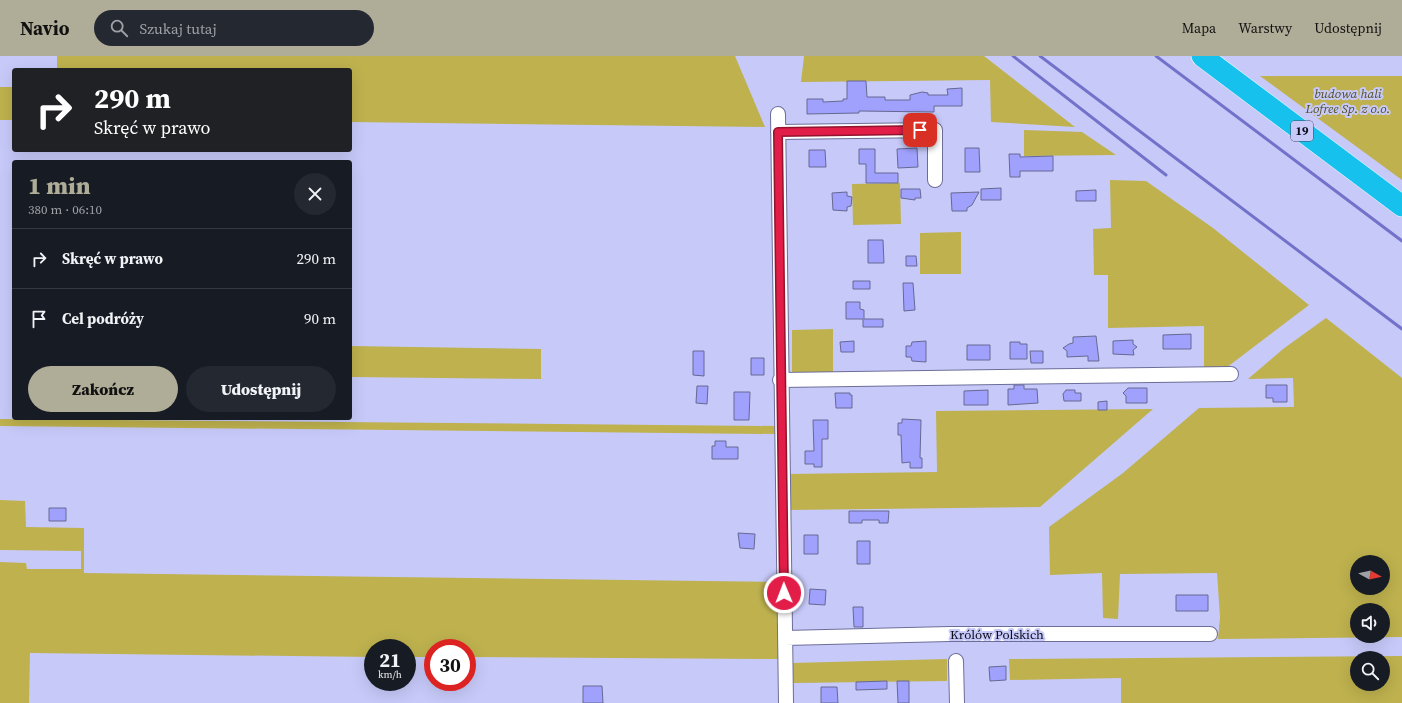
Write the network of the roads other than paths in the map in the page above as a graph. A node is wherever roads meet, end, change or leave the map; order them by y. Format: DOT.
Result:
graph roads {
  1 [pos="1202,56"];
  2 [pos="778,114"];
  3 [pos="778,132"];
  4 [pos="935,180"];
  5 [pos="1402,206"];
  6 [pos="1231,374"];
  7 [pos="780,380"];
  8 [pos="1210,634"];
  9 [pos="785,638"];
  10 [pos="956,661"];
  11 [pos="786,703"];
  12 [pos="957,703"];
  1 -- 5 [label="highway, 19"];
  2 -- 3 [label="street"];
  3 -- 4 [label="street"];
  3 -- 7 [label="street"];
  6 -- 7 [label="street"];
  7 -- 9 [label="street"];
  8 -- 9 [label="street, Królów Polskich"];
  9 -- 11 [label="street"];
  10 -- 12 [label="street"];
}
